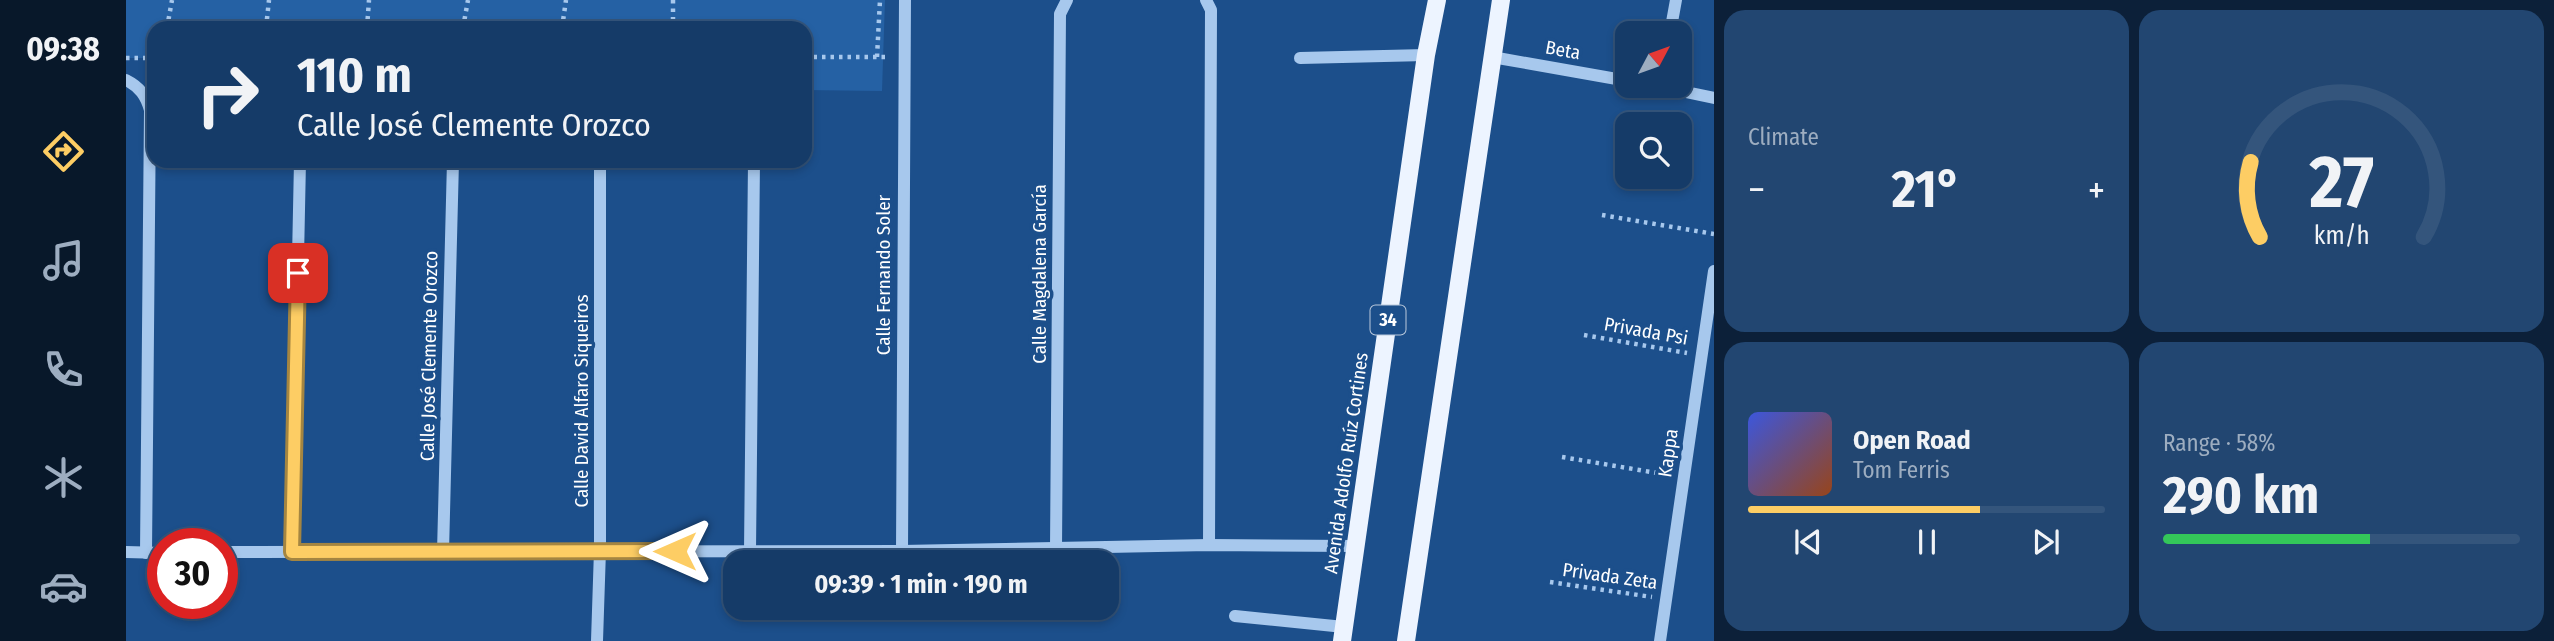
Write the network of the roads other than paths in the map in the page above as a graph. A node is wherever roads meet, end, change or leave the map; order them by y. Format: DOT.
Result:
graph roads {
  1 [pos="905,0"];
  2 [pos="1067,0"];
  3 [pos="1206,0"];
  4 [pos="1437,0"];
  5 [pos="1501,0"];
  6 [pos="1676,0"];
  7 [pos="1672,21"];
  8 [pos="1426,55"];
  9 [pos="1492,57"];
  10 [pos="1300,58"];
  11 [pos="1615,78"];
  12 [pos="130,82"];
  13 [pos="1692,93"];
  14 [pos="1714,98"];
  15 [pos="147,100"];
  16 [pos="149,168"];
  17 [pos="300,168"];
  18 [pos="453,168"];
  19 [pos="600,168"];
  20 [pos="754,168"];
  21 [pos="1714,271"];
  22 [pos="1209,545"];
  23 [pos="1356,546"];
  24 [pos="600,550"];
  25 [pos="750,550"];
  26 [pos="902,550"];
  27 [pos="1056,550"];
  28 [pos="723,551"];
  29 [pos="126,552"];
  30 [pos="238,552"];
  31 [pos="292,552"];
  32 [pos="443,552"];
  33 [pos="146,553"];
  34 [pos="1236,617"];
  35 [pos="1343,634"];
  36 [pos="597,641"];
  37 [pos="1406,641"];
  38 [pos="1660,641"];
  1 -- 26 [label="street, Calle Fernando Soler"];
  2 -- 27 [label="street, Calle Magdalena García"];
  3 -- 22 [label="street"];
  4 -- 8 [label="main road, Avenida Adolfo Ruíz Cortines / 34"];
  5 -- 9 [label="main road"];
  6 -- 7 [label="street"];
  8 -- 10 [label="street"];
  8 -- 23 [label="main road, Avenida Adolfo Ruíz Cortines / 34"];
  9 -- 11 [label="street, Beta"];
  9 -- 37 [label="main road"];
  12 -- 15 [label="street"];
  13 -- 14 [label="street"];
  16 -- 33 [label="street"];
  17 -- 31 [label="street"];
  18 -- 32 [label="street, Calle José Clemente Orozco"];
  19 -- 24 [label="street, Calle David Alfaro Siqueiros"];
  20 -- 25 [label="street"];
  21 -- 38 [label="street, Kappa"];
  22 -- 23 [label="street"];
  22 -- 27 [label="street"];
  23 -- 35 [label="main road, Avenida Adolfo Ruíz Cortines / 34"];
  24 -- 28 [label="street"];
  24 -- 32 [label="street"];
  24 -- 36 [label="street, Calle David Alfaro Siqueiros"];
  29 -- 33 [label="street"];
  30 -- 31 [label="street"];
  31 -- 32 [label="street"];
  34 -- 35 [label="street"];
}
